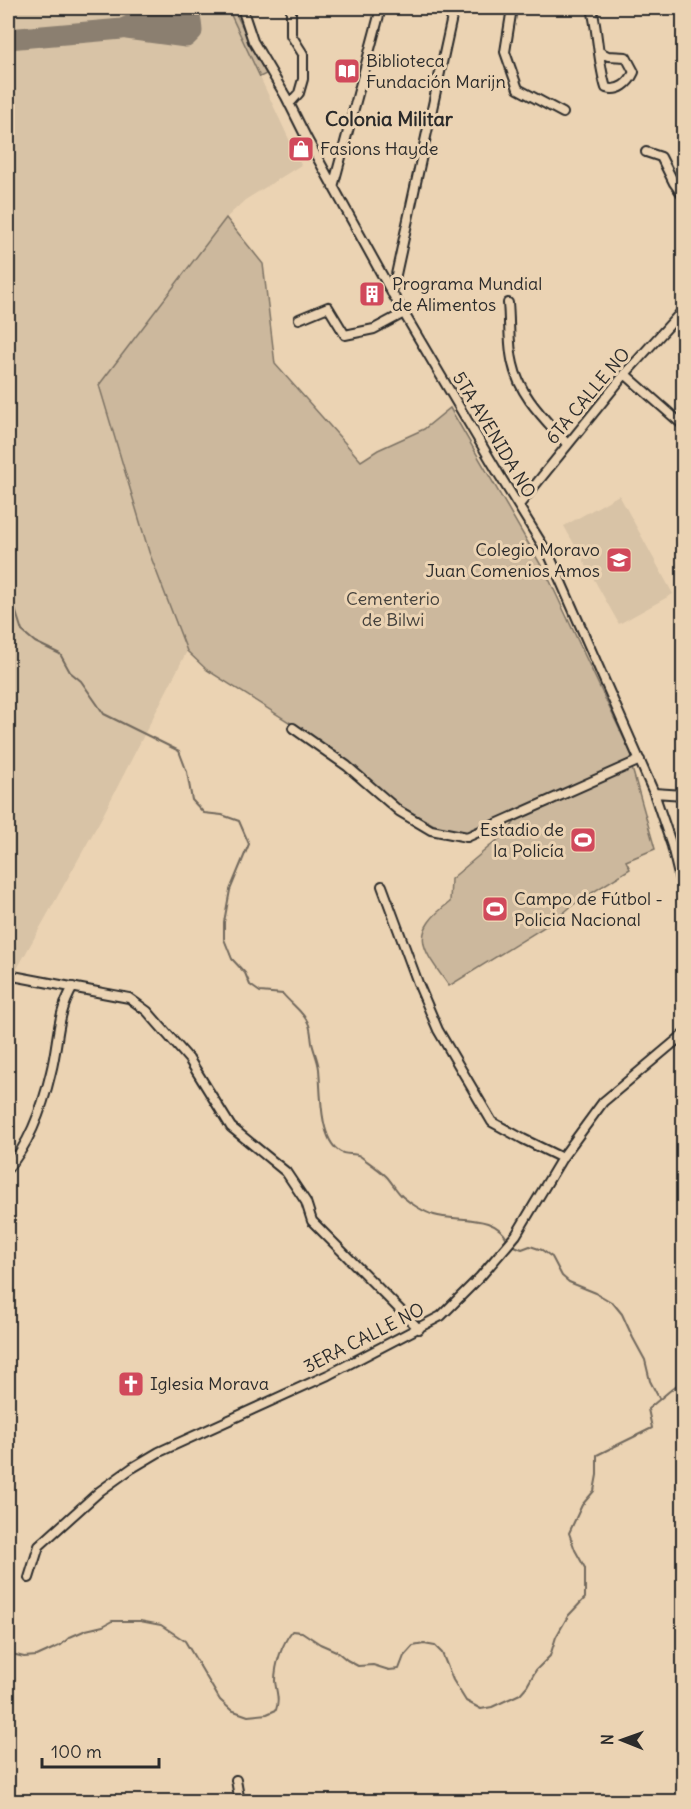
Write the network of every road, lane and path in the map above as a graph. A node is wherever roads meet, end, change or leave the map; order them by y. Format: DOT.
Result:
graph roads {
  1 [pos="242,8"];
  2 [pos="291,8"];
  3 [pos="381,8"];
  4 [pos="454,8"];
  5 [pos="512,8"];
  6 [pos="592,8"];
  7 [pos="600,52"];
  8 [pos="290,104"];
  9 [pos="563,113"];
  10 [pos="646,152"];
  11 [pos="333,187"];
  12 [pos="684,197"];
  13 [pos="392,293"];
  14 [pos="508,303"];
  15 [pos="684,309"];
  16 [pos="404,313"];
  17 [pos="299,319"];
  18 [pos="625,374"];
  19 [pos="684,426"];
  20 [pos="567,444"];
  21 [pos="519,505"];
  22 [pos="293,728"];
  23 [pos="640,760"];
  24 [pos="654,793"];
  25 [pos="684,795"];
  26 [pos="382,886"];
  27 [pos="684,896"];
  28 [pos="13,976"];
  29 [pos="73,987"];
  30 [pos="684,1034"];
  31 [pos="562,1158"];
  32 [pos="8,1168"];
  33 [pos="418,1329"];
  34 [pos="29,1578"];
  35 [pos="236,1780"];
  36 [pos="240,1802"];
  1 -- 8 [label="street, 5TA AVENIDA NO"];
  2 -- 8 [label="street"];
  3 -- 11 [label="street"];
  4 -- 13 [label="street"];
  5 -- 9 [label="street"];
  6 -- 7 [label="street"];
  7 -- 7 [label="street"];
  8 -- 11 [label="street, 5TA AVENIDA NO"];
  10 -- 12 [label="street"];
  11 -- 13 [label="street, 5TA AVENIDA NO"];
  13 -- 16 [label="street, 5TA AVENIDA NO"];
  14 -- 20 [label="street"];
  15 -- 18 [label="street, 6TA CALLE NO"];
  16 -- 17 [label="street"];
  16 -- 21 [label="street, 5TA AVENIDA NO"];
  18 -- 19 [label="street"];
  18 -- 20 [label="street, 6TA CALLE NO"];
  20 -- 21 [label="street, 6TA CALLE NO"];
  21 -- 23 [label="street, 5TA AVENIDA NO"];
  22 -- 23 [label="street"];
  23 -- 24 [label="street, 5TA AVENIDA NO"];
  24 -- 25 [label="street"];
  24 -- 27 [label="street, 5TA AVENIDA NO"];
  26 -- 31 [label="street"];
  28 -- 29 [label="street"];
  29 -- 32 [label="street"];
  29 -- 33 [label="street"];
  30 -- 31 [label="street, 3ERA CALLE NO"];
  31 -- 33 [label="street, 3ERA CALLE NO"];
  33 -- 34 [label="street, 3ERA CALLE NO"];
  35 -- 36 [label="street"];
}
